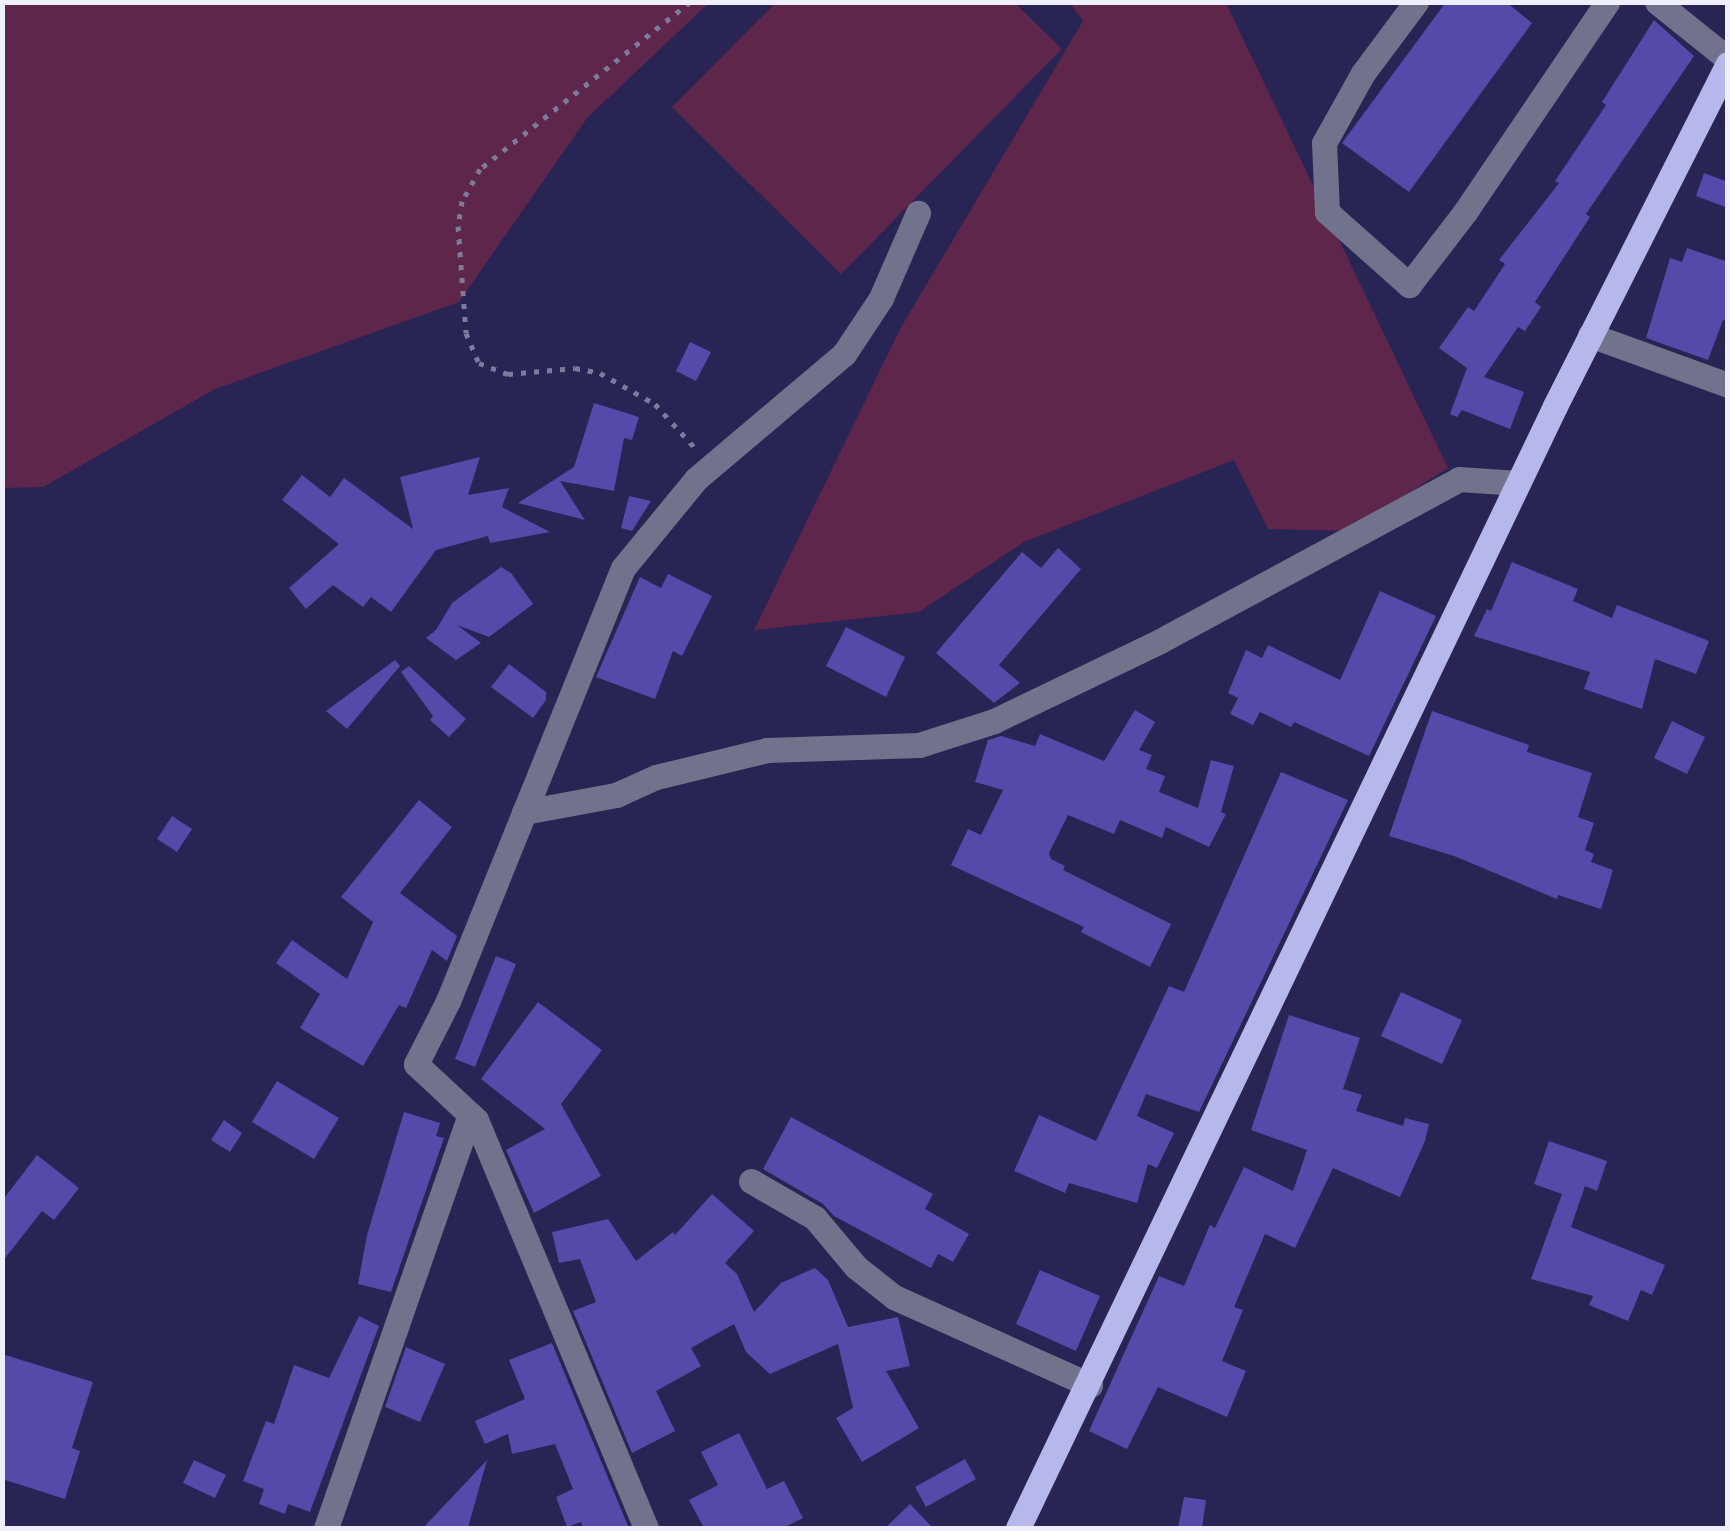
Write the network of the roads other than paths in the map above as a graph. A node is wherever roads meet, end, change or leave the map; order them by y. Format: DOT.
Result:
graph roads {
  1 [pos="1416,2"];
  2 [pos="1608,2"];
  3 [pos="1657,2"];
  4 [pos="1728,62"];
  5 [pos="1720,95"];
  6 [pos="918,213"];
  7 [pos="1590,334"];
  8 [pos="1728,385"];
  9 [pos="1518,483"];
  10 [pos="524,812"];
  11 [pos="470,1114"];
  12 [pos="752,1181"];
  13 [pos="1090,1385"];
  14 [pos="326,1528"];
  15 [pos="646,1528"];
  16 [pos="1018,1528"];
  1 -- 2 [label="street"];
  3 -- 4 [label="street"];
  4 -- 5 [label="main road"];
  5 -- 7 [label="main road"];
  6 -- 10 [label="street"];
  7 -- 8 [label="street"];
  7 -- 9 [label="main road"];
  9 -- 10 [label="street"];
  9 -- 13 [label="main road"];
  10 -- 11 [label="street"];
  11 -- 14 [label="street"];
  11 -- 15 [label="street"];
  12 -- 13 [label="street"];
  13 -- 16 [label="main road"];
}
